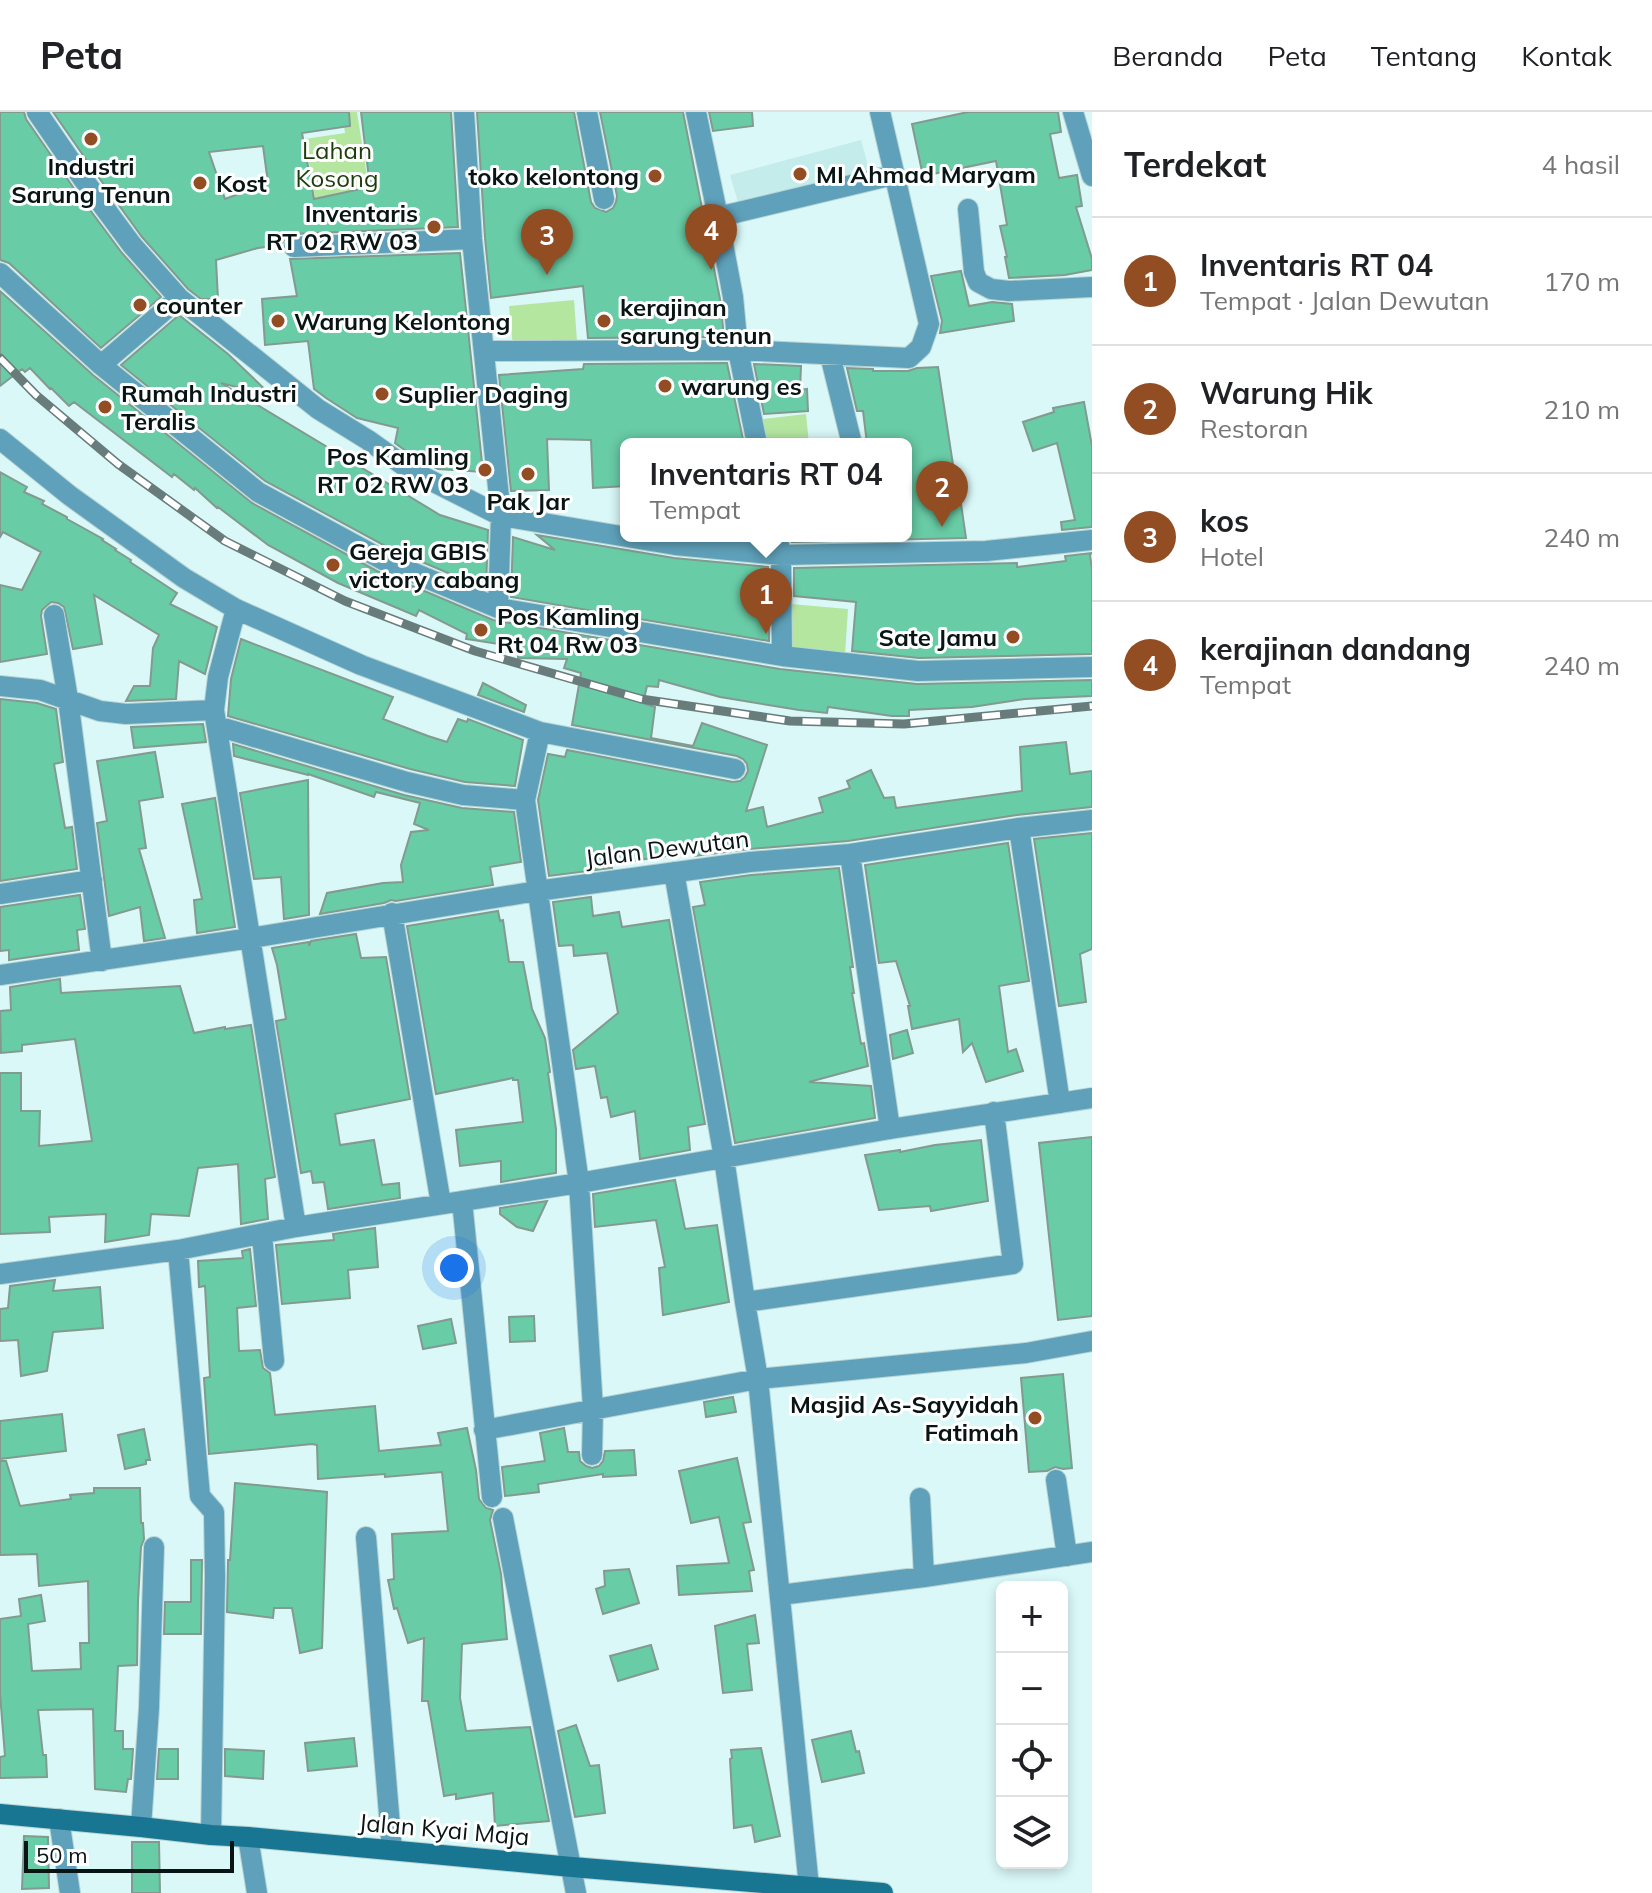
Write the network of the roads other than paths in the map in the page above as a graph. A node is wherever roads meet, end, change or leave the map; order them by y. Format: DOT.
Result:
graph roads {
  1 [pos="37,112"];
  2 [pos="464,112"];
  3 [pos="587,112"];
  4 [pos="696,112"];
  5 [pos="880,112"];
  6 [pos="1073,112"];
  7 [pos="893,175"];
  8 [pos="1092,176"];
  9 [pos="604,199"];
  10 [pos="968,209"];
  11 [pos="718,217"];
  12 [pos="472,239"];
  13 [pos="294,247"];
  14 [pos="0,273"];
  15 [pos="1092,287"];
  16 [pos="179,298"];
  17 [pos="738,350"];
  18 [pos="484,351"];
  19 [pos="830,355"];
  20 [pos="101,365"];
  21 [pos="756,438"];
  22 [pos="851,438"];
  23 [pos="0,439"];
  24 [pos="501,516"];
  25 [pos="620,536"];
  26 [pos="1092,540"];
  27 [pos="657,542"];
  28 [pos="877,544"];
  29 [pos="779,546"];
  30 [pos="498,608"];
  31 [pos="236,609"];
  32 [pos="54,615"];
  33 [pos="782,656"];
  34 [pos="1092,667"];
  35 [pos="0,686"];
  36 [pos="68,699"];
  37 [pos="215,718"];
  38 [pos="540,732"];
  39 [pos="735,769"];
  40 [pos="525,800"];
  41 [pos="1092,820"];
  42 [pos="1019,828"];
  43 [pos="850,854"];
  44 [pos="674,872"];
  45 [pos="92,880"];
  46 [pos="537,891"];
  47 [pos="0,894"];
  48 [pos="392,913"];
  49 [pos="251,938"];
  50 [pos="102,961"];
  51 [pos="0,975"];
  52 [pos="1092,1098"];
  53 [pos="1060,1103"];
  54 [pos="994,1112"];
  55 [pos="890,1129"];
  56 [pos="724,1158"];
  57 [pos="579,1183"];
  58 [pos="462,1201"];
  59 [pos="441,1204"];
  60 [pos="296,1227"];
  61 [pos="262,1235"];
  62 [pos="178,1250"];
  63 [pos="0,1274"];
  64 [pos="745,1302"];
  65 [pos="1092,1341"];
  66 [pos="274,1361"];
  67 [pos="758,1379"];
  68 [pos="593,1409"];
  69 [pos="484,1430"];
  70 [pos="592,1455"];
  71 [pos="1056,1480"];
  72 [pos="492,1497"];
  73 [pos="920,1498"];
  74 [pos="503,1518"];
  75 [pos="366,1537"];
  76 [pos="154,1547"];
  77 [pos="1092,1552"];
  78 [pos="1067,1556"];
  79 [pos="924,1577"];
  80 [pos="780,1595"];
  81 [pos="0,1814"];
  82 [pos="59,1819"];
  83 [pos="141,1827"];
  84 [pos="211,1835"];
  85 [pos="248,1837"];
  86 [pos="392,1850"];
  87 [pos="572,1867"];
  88 [pos="809,1887"];
  89 [pos="70,1893"];
  90 [pos="257,1893"];
  91 [pos="576,1893"];
  92 [pos="883,1893"];
  1 -- 16 [label="street"];
  2 -- 12 [label="street"];
  3 -- 9 [label="street"];
  4 -- 11 [label="street"];
  5 -- 7 [label="street"];
  6 -- 8 [label="street"];
  7 -- 11 [label="street"];
  7 -- 19 [label="street"];
  10 -- 15 [label="street"];
  11 -- 17 [label="street"];
  12 -- 13 [label="street"];
  12 -- 18 [label="street"];
  14 -- 20 [label="street"];
  16 -- 20 [label="street"];
  16 -- 24 [label="street"];
  17 -- 18 [label="street"];
  17 -- 19 [label="street"];
  17 -- 21 [label="street"];
  18 -- 24 [label="street"];
  19 -- 22 [label="street"];
  20 -- 30 [label="street"];
  23 -- 31 [label="street"];
  24 -- 25 [label="street"];
  24 -- 30 [label="street"];
  26 -- 28 [label="street"];
  27 -- 29 [label="street"];
  28 -- 29 [label="street"];
  29 -- 33 [label="street"];
  30 -- 33 [label="street"];
  31 -- 37 [label="street"];
  31 -- 38 [label="street"];
  32 -- 36 [label="street"];
  33 -- 34 [label="street"];
  35 -- 36 [label="street"];
  36 -- 37 [label="street"];
  36 -- 45 [label="street"];
  37 -- 40 [label="street"];
  37 -- 49 [label="street"];
  38 -- 39 [label="street"];
  38 -- 40 [label="street"];
  40 -- 46 [label="street"];
  41 -- 42 [label="street, Jalan Dewutan"];
  42 -- 43 [label="street, Jalan Dewutan"];
  42 -- 53 [label="street"];
  43 -- 44 [label="street, Jalan Dewutan"];
  43 -- 55 [label="street"];
  44 -- 46 [label="street, Jalan Dewutan"];
  44 -- 56 [label="street"];
  45 -- 47 [label="street"];
  45 -- 50 [label="street"];
  46 -- 48 [label="street, Jalan Dewutan"];
  46 -- 57 [label="street"];
  48 -- 49 [label="street, Jalan Dewutan"];
  48 -- 59 [label="street"];
  49 -- 50 [label="street, Jalan Dewutan"];
  49 -- 60 [label="street"];
  50 -- 51 [label="street, Jalan Dewutan"];
  52 -- 53 [label="street"];
  53 -- 54 [label="street"];
  54 -- 55 [label="street"];
  54 -- 64 [label="street"];
  55 -- 56 [label="street"];
  56 -- 57 [label="street"];
  56 -- 64 [label="street"];
  57 -- 58 [label="street"];
  57 -- 68 [label="street"];
  58 -- 59 [label="street"];
  58 -- 69 [label="street"];
  59 -- 60 [label="street"];
  60 -- 61 [label="street"];
  61 -- 62 [label="street"];
  61 -- 66 [label="street"];
  62 -- 63 [label="street"];
  62 -- 84 [label="street"];
  64 -- 67 [label="street"];
  65 -- 67 [label="street"];
  67 -- 68 [label="street"];
  67 -- 80 [label="street"];
  68 -- 69 [label="street"];
  68 -- 70 [label="street"];
  69 -- 72 [label="street"];
  71 -- 78 [label="street"];
  73 -- 79 [label="street"];
  74 -- 87 [label="street"];
  75 -- 86 [label="street"];
  76 -- 83 [label="street"];
  77 -- 78 [label="street"];
  78 -- 79 [label="street"];
  79 -- 80 [label="street"];
  80 -- 88 [label="street"];
  81 -- 82 [label="main road, Jalan Kyai Maja"];
  82 -- 83 [label="main road, Jalan Kyai Maja"];
  82 -- 89 [label="street"];
  83 -- 84 [label="main road, Jalan Kyai Maja"];
  84 -- 85 [label="main road, Jalan Kyai Maja"];
  85 -- 86 [label="main road, Jalan Kyai Maja"];
  85 -- 90 [label="street"];
  86 -- 87 [label="main road, Jalan Kyai Maja"];
  87 -- 88 [label="main road, Jalan Kyai Maja"];
  87 -- 91 [label="street"];
  88 -- 92 [label="main road, Jalan Kyai Maja"];
}
